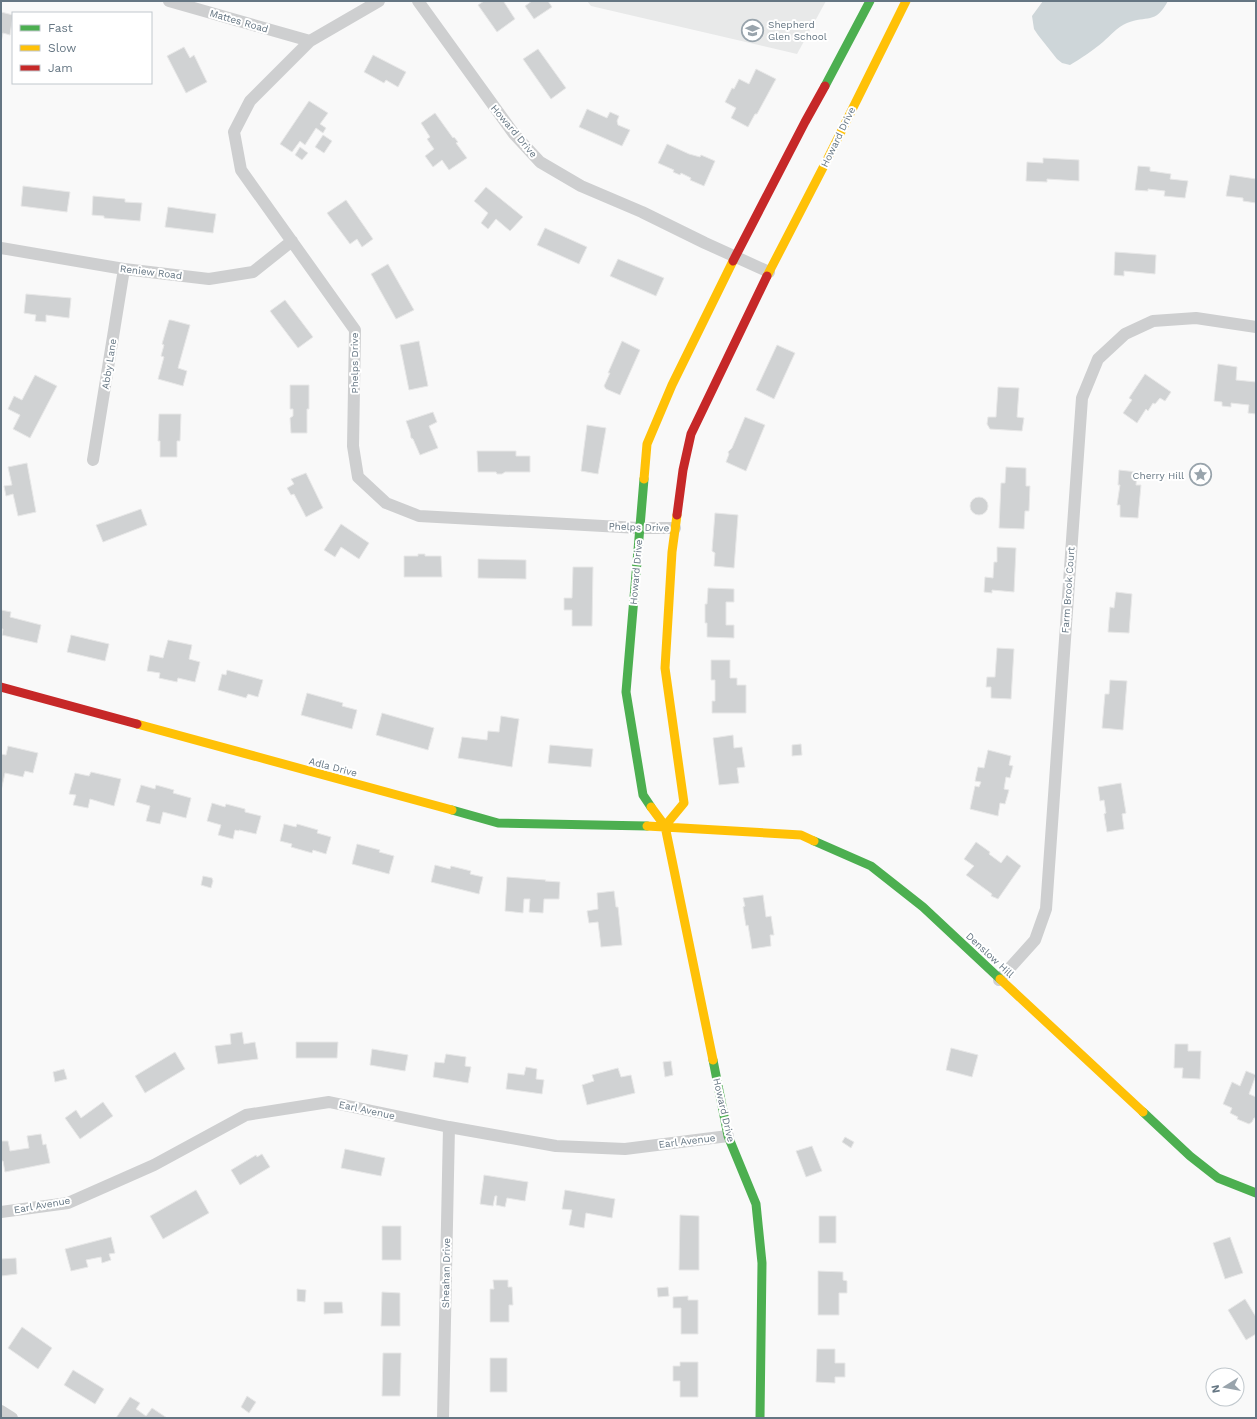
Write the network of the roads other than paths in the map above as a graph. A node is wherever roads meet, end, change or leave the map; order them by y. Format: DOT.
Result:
graph roads {
  1 [pos="169,1"];
  2 [pos="379,1"];
  3 [pos="418,1"];
  4 [pos="870,1"];
  5 [pos="906,1"];
  6 [pos="310,41"];
  7 [pos="292,241"];
  8 [pos="1,248"];
  9 [pos="735,257"];
  10 [pos="124,269"];
  11 [pos="769,272"];
  12 [pos="1256,327"];
  13 [pos="93,460"];
  14 [pos="639,528"];
  15 [pos="675,528"];
  16 [pos="1,687"];
  17 [pos="665,826"];
  18 [pos="999,980"];
  19 [pos="449,1127"];
  20 [pos="728,1136"];
  21 [pos="1256,1194"];
  22 [pos="1,1212"];
  23 [pos="1,1411"];
  24 [pos="12,1418"];
  25 [pos="443,1418"];
  26 [pos="760,1418"];
  1 -- 6 [label="street, Mattes Road"];
  2 -- 6 [label="street, Phelps Drive"];
  3 -- 9 [label="street, Howard Drive"];
  4 -- 9 [label="street, Howard Drive"];
  5 -- 11 [label="street, Howard Drive"];
  6 -- 7 [label="street, Phelps Drive"];
  7 -- 10 [label="street, Reniew Road"];
  7 -- 14 [label="street, Phelps Drive"];
  8 -- 10 [label="street, Reniew Road"];
  9 -- 11 [label="street, Howard Drive"];
  9 -- 14 [label="street, Howard Drive"];
  10 -- 13 [label="street, Abby Lane"];
  11 -- 15 [label="street, Howard Drive"];
  12 -- 18 [label="street, Farm Brook Court"];
  14 -- 15 [label="street, Phelps Drive"];
  14 -- 17 [label="street, Howard Drive"];
  15 -- 17 [label="street, Howard Drive"];
  16 -- 17 [label="street, Adla Drive"];
  17 -- 18 [label="street, Denslow Hill"];
  17 -- 20 [label="street, Howard Drive"];
  18 -- 21 [label="street, Denslow Hill"];
  19 -- 20 [label="street, Earl Avenue"];
  19 -- 22 [label="street, Earl Avenue"];
  19 -- 25 [label="street, Sheahan Drive"];
  20 -- 26 [label="street, Howard Drive"];
  23 -- 24 [label="street"];
}
